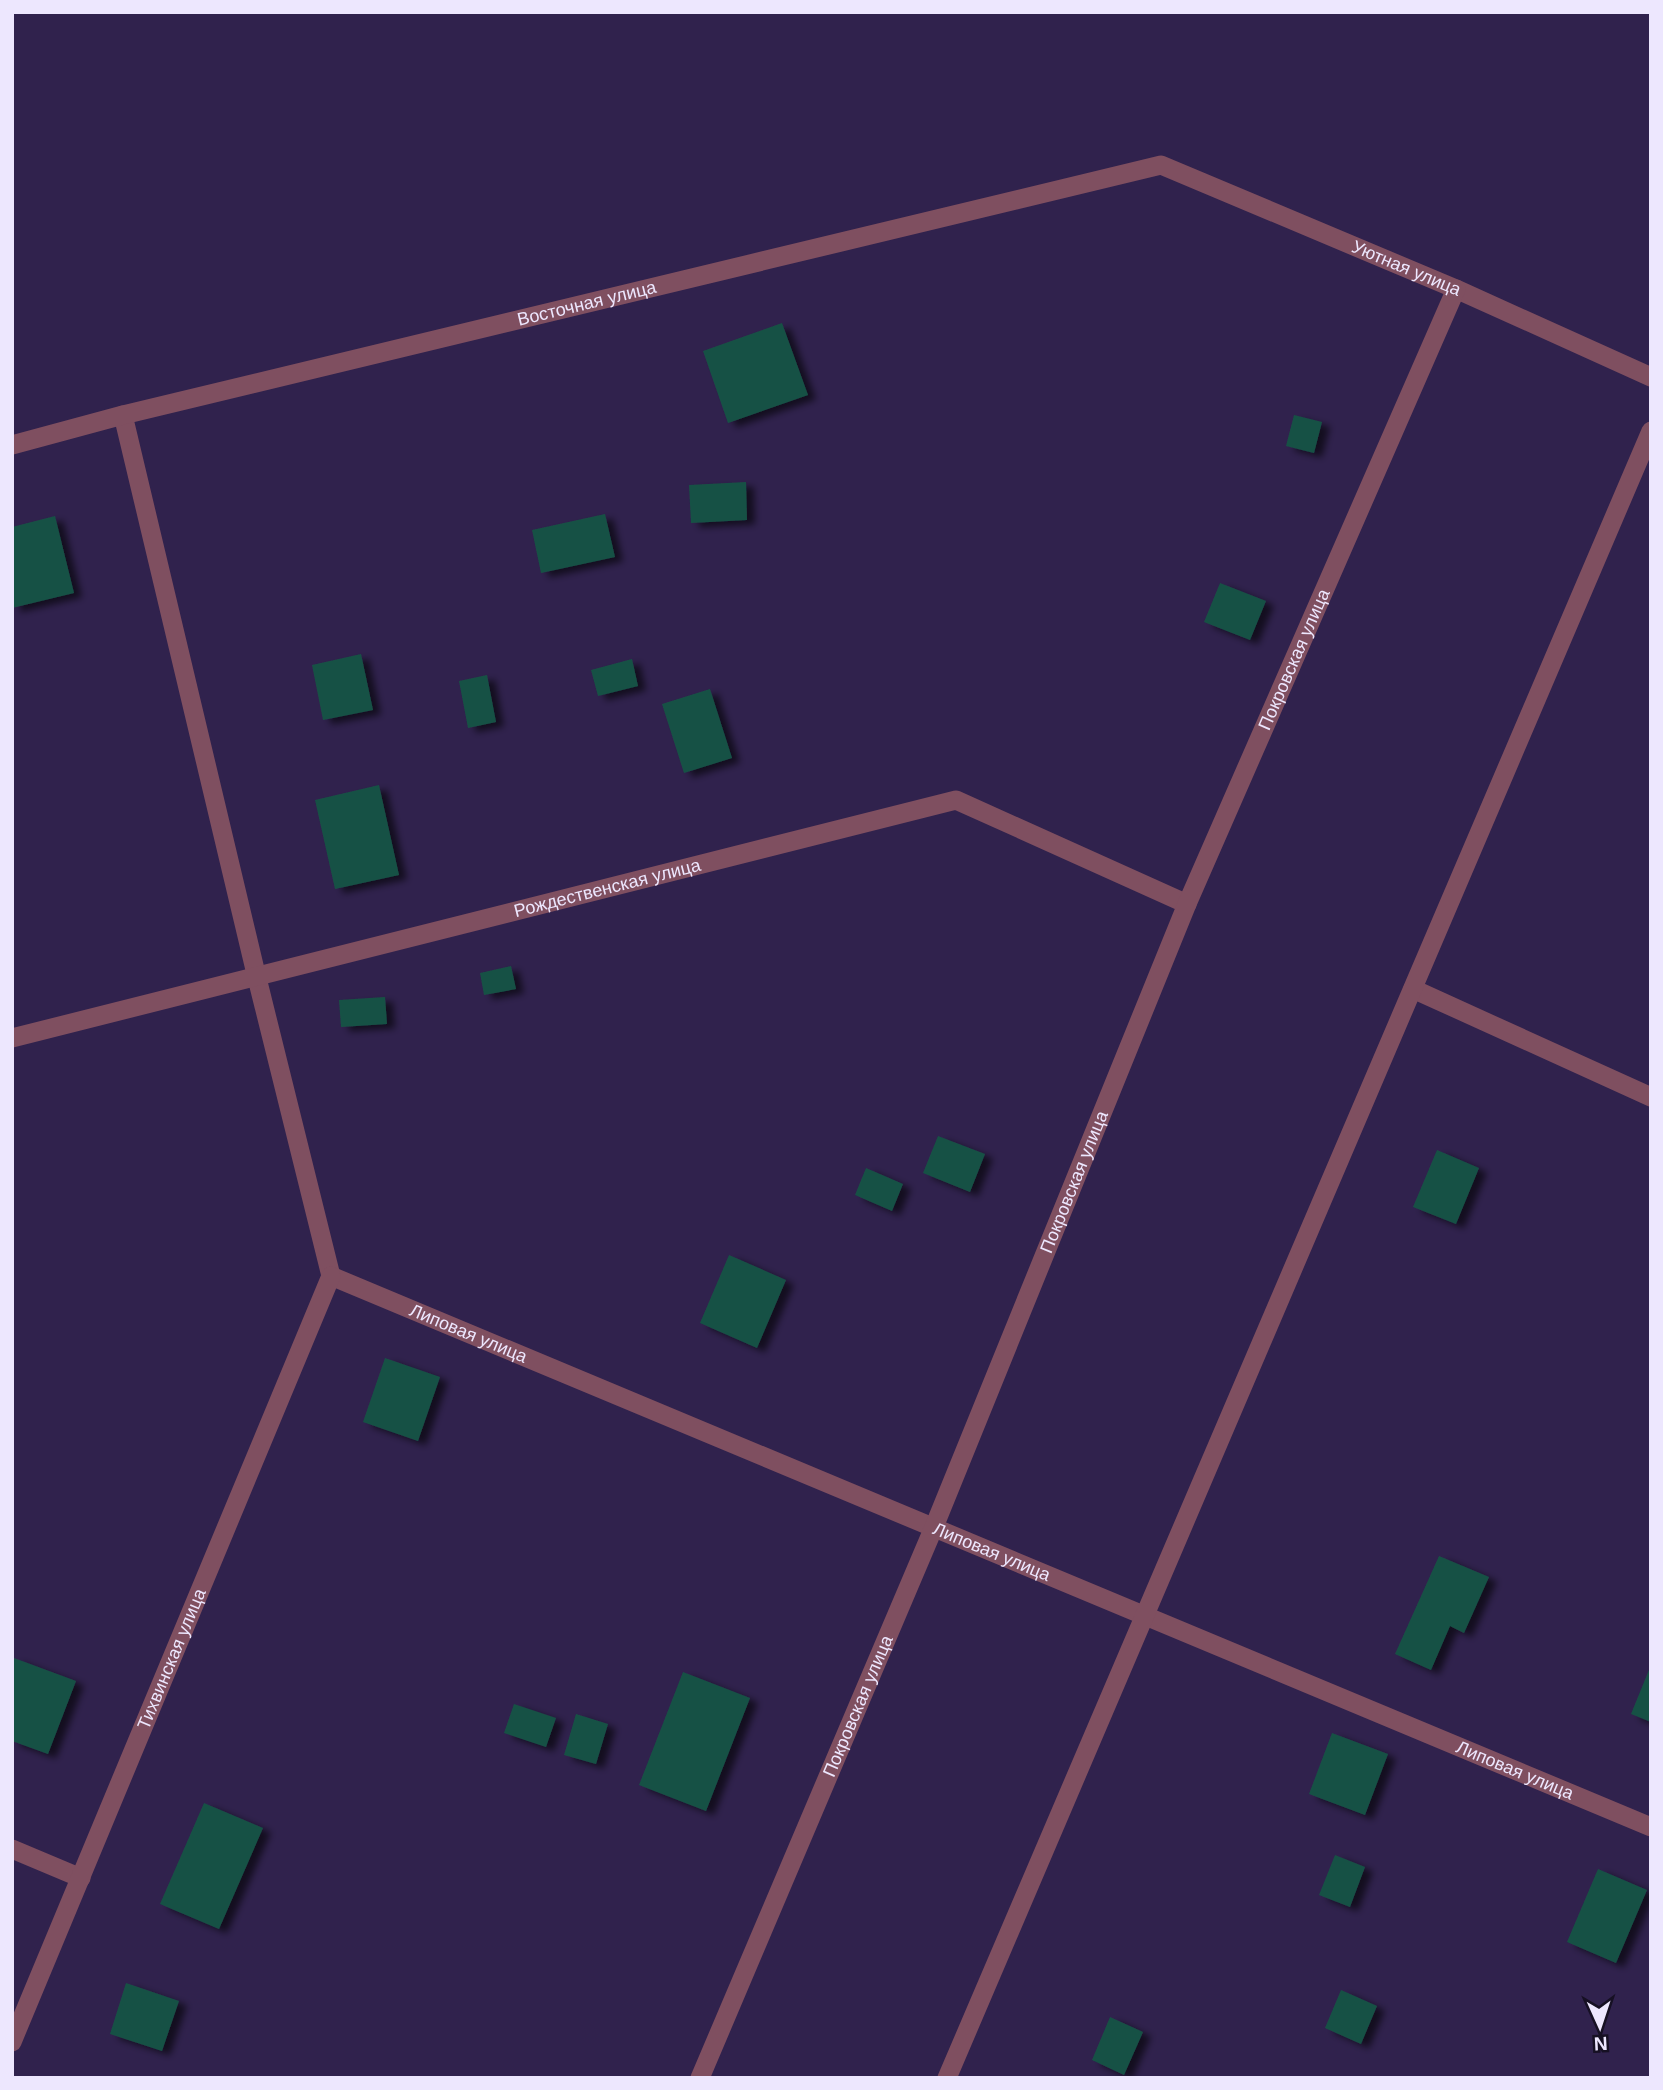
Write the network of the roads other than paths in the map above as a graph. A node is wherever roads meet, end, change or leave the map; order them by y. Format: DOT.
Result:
graph roads {
  1 [pos="1161,165"];
  2 [pos="1456,289"];
  3 [pos="1651,377"];
  4 [pos="123,415"];
  5 [pos="1651,431"];
  6 [pos="12,445"];
  7 [pos="1187,904"];
  8 [pos="257,978"];
  9 [pos="1413,989"];
  10 [pos="12,1038"];
  11 [pos="1651,1097"];
  12 [pos="331,1276"];
  13 [pos="934,1527"];
  14 [pos="1144,1615"];
  15 [pos="1651,1827"];
  16 [pos="12,1849"];
  17 [pos="80,1878"];
  18 [pos="12,2042"];
  19 [pos="700,2078"];
  20 [pos="947,2078"];
  1 -- 2 [label="street, Уютная улица"];
  1 -- 4 [label="street, Восточная улица"];
  2 -- 3 [label="street, Уютная улица"];
  2 -- 7 [label="street, Покровская улица"];
  4 -- 6 [label="street, Восточная улица"];
  4 -- 8 [label="street"];
  5 -- 9 [label="street"];
  7 -- 8 [label="street, Рождественская улица"];
  7 -- 13 [label="street, Покровская улица"];
  8 -- 10 [label="street, Рождественская улица"];
  8 -- 12 [label="street"];
  9 -- 11 [label="street"];
  9 -- 14 [label="street"];
  12 -- 13 [label="street, Липовая улица"];
  12 -- 17 [label="street, Тихвинская улица"];
  13 -- 14 [label="street, Липовая улица"];
  13 -- 19 [label="street, Покровская улица"];
  14 -- 15 [label="street, Липовая улица"];
  14 -- 20 [label="street"];
  16 -- 17 [label="street"];
  17 -- 18 [label="street, Тихвинская улица"];
}
